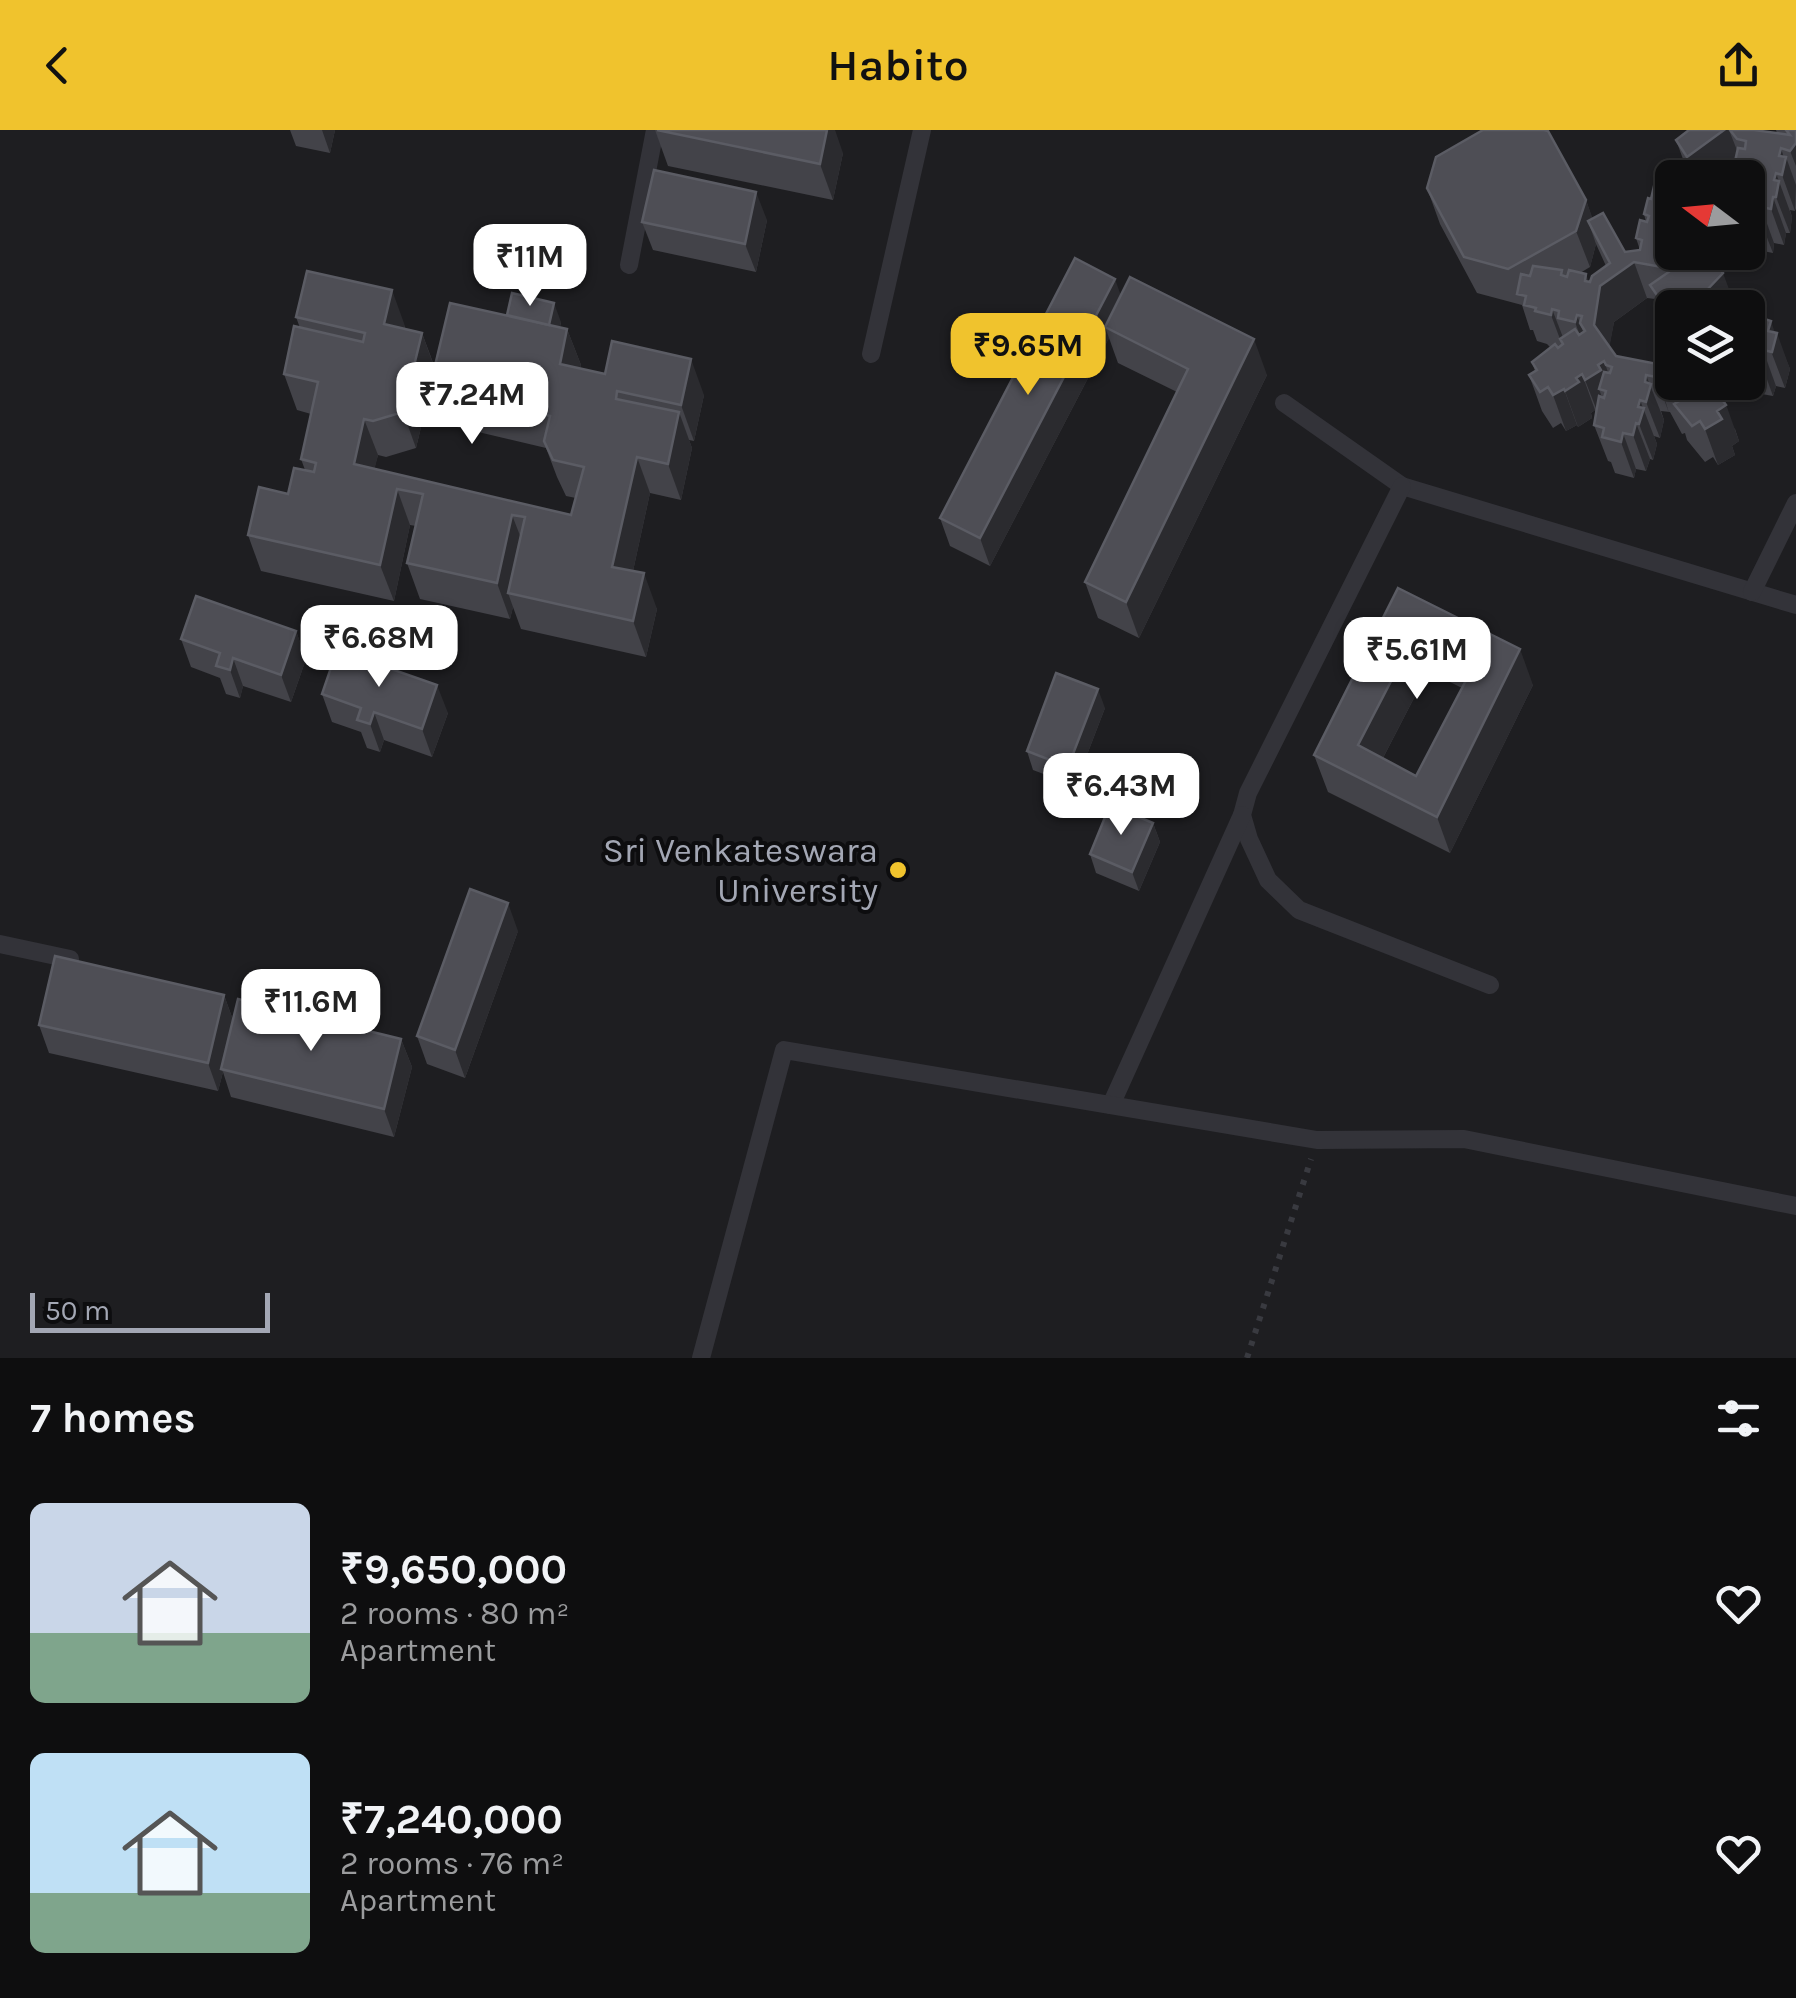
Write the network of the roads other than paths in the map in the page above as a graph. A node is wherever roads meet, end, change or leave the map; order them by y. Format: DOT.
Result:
graph roads {
  1 [pos="655,130"];
  2 [pos="922,130"];
  3 [pos="628,264"];
  4 [pos="871,354"];
  5 [pos="1284,402"];
  6 [pos="1402,486"];
  7 [pos="1796,502"];
  8 [pos="1752,592"];
  9 [pos="1796,605"];
  10 [pos="1242,815"];
  11 [pos="0,944"];
  12 [pos="70,959"];
  13 [pos="1490,986"];
  14 [pos="1110,1105"];
  15 [pos="1796,1206"];
  16 [pos="701,1358"];
  1 -- 3 [label="lane"];
  2 -- 4 [label="lane"];
  5 -- 6 [label="lane"];
  6 -- 8 [label="lane"];
  6 -- 10 [label="lane"];
  7 -- 8 [label="lane"];
  8 -- 9 [label="lane"];
  10 -- 13 [label="lane"];
  10 -- 14 [label="lane"];
  11 -- 12 [label="lane"];
  14 -- 15 [label="lane"];
  14 -- 16 [label="lane"];
}
